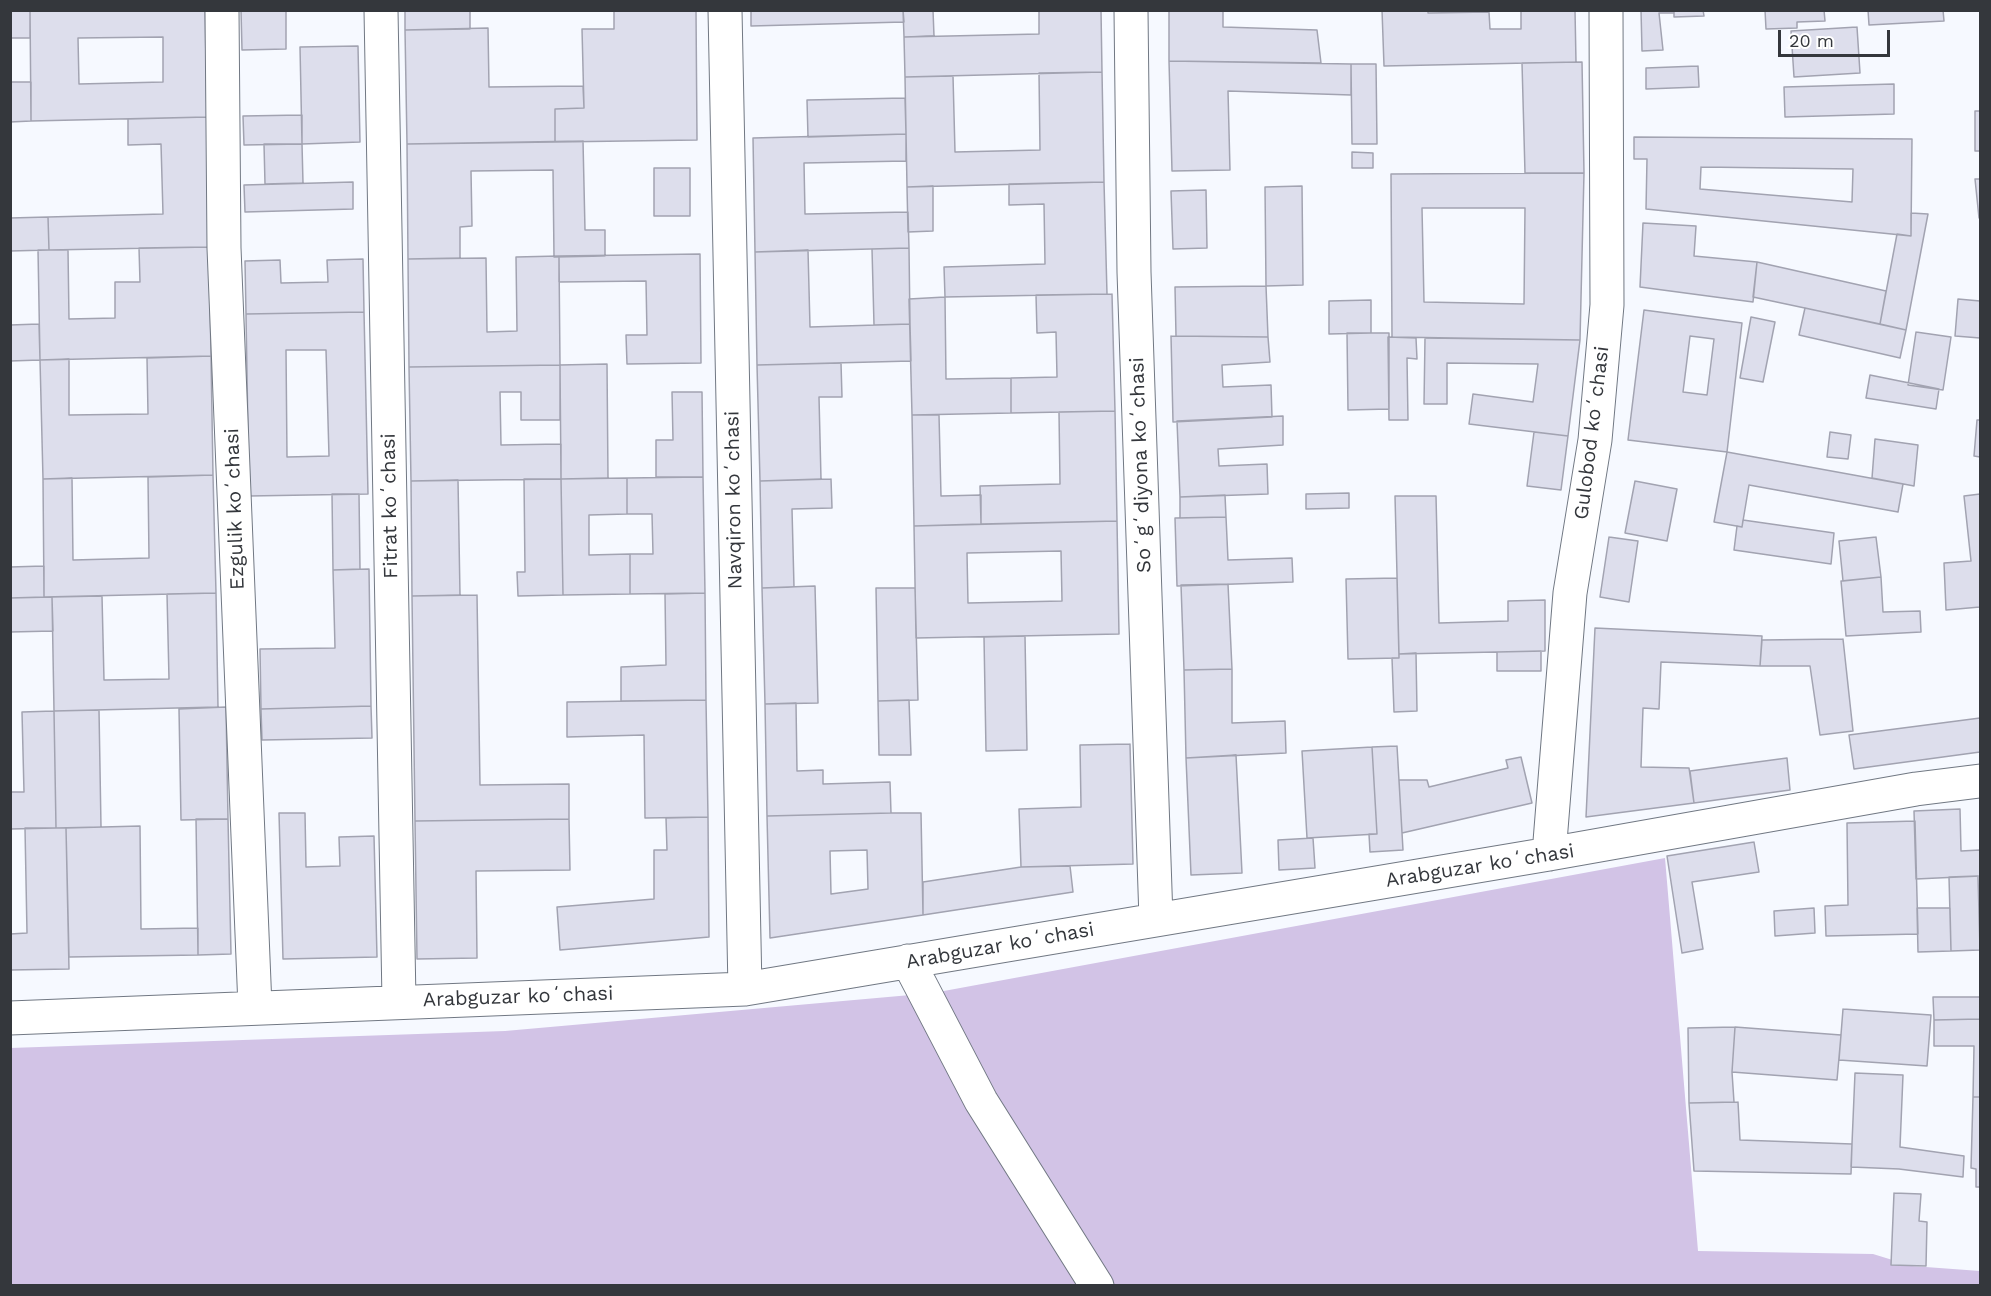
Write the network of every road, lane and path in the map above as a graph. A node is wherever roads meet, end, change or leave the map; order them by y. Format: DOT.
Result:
graph roads {
  1 [pos="222,10"];
  2 [pos="381,10"];
  3 [pos="725,10"];
  4 [pos="1131,10"];
  5 [pos="1606,10"];
  6 [pos="1980,782"];
  7 [pos="1549,854"];
  8 [pos="1156,919"];
  9 [pos="908,962"];
  10 [pos="745,989"];
  11 [pos="399,1002"];
  12 [pos="255,1008"];
  13 [pos="10,1018"];
  14 [pos="1097,1286"];
  1 -- 12 [label="street, Ezgulik koʻchasi"];
  2 -- 11 [label="street, Fitrat koʻchasi"];
  3 -- 10 [label="street, Navqiron koʻchasi"];
  4 -- 8 [label="street, Soʻgʻdiyona koʻchasi"];
  5 -- 7 [label="street, Gulobod koʻchasi"];
  6 -- 7 [label="street, Arabguzar koʻchasi"];
  7 -- 8 [label="street, Arabguzar koʻchasi"];
  8 -- 9 [label="street, Arabguzar koʻchasi"];
  9 -- 10 [label="street, Arabguzar koʻchasi"];
  9 -- 14 [label="street"];
  10 -- 11 [label="street, Arabguzar koʻchasi"];
  11 -- 12 [label="street, Arabguzar koʻchasi"];
  12 -- 13 [label="street, Arabguzar koʻchasi"];
}
